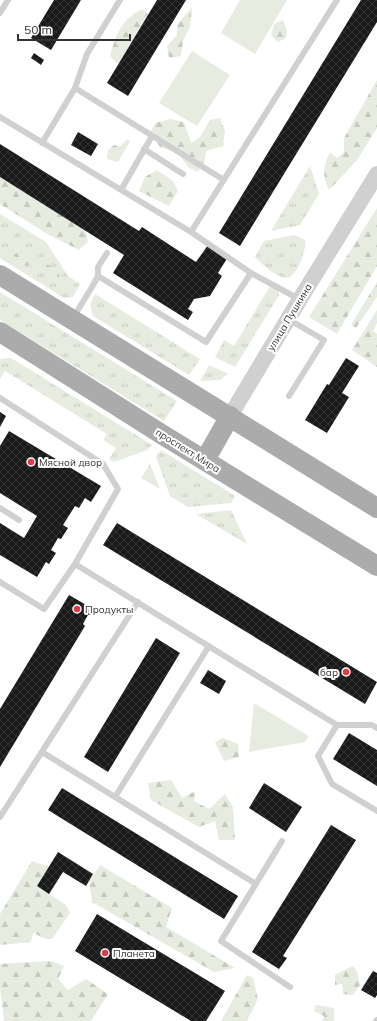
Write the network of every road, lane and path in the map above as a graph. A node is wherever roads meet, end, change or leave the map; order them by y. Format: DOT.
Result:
graph roads {
  1 [pos="8,0"];
  2 [pos="120,0"];
  3 [pos="337,0"];
  4 [pos="0,14"];
  5 [pos="75,88"];
  6 [pos="0,117"];
  7 [pos="152,136"];
  8 [pos="42,143"];
  9 [pos="144,149"];
  10 [pos="183,174"];
  11 [pos="377,174"];
  12 [pos="224,180"];
  13 [pos="121,190"];
  14 [pos="191,232"];
  15 [pos="107,253"];
  16 [pos="251,273"];
  17 [pos="0,275"];
  18 [pos="98,276"];
  19 [pos="300,299"];
  20 [pos="72,319"];
  21 [pos="288,319"];
  22 [pos="1,334"];
  23 [pos="289,396"];
  24 [pos="0,398"];
  25 [pos="230,416"];
  26 [pos="204,460"];
  27 [pos="0,508"];
  28 [pos="377,508"];
  29 [pos="19,520"];
  30 [pos="74,564"];
  31 [pos="377,566"];
  32 [pos="0,582"];
  33 [pos="138,602"];
  34 [pos="209,646"];
  35 [pos="377,719"];
  36 [pos="337,725"];
  37 [pos="375,727"];
  38 [pos="42,752"];
  39 [pos="115,797"];
  40 [pos="377,811"];
  41 [pos="0,817"];
  42 [pos="282,841"];
  43 [pos="256,884"];
  44 [pos="290,987"];
  1 -- 4 [label="lane"];
  2 -- 5 [label="lane"];
  3 -- 12 [label="lane"];
  5 -- 7 [label="lane"];
  5 -- 8 [label="lane"];
  6 -- 8 [label="lane"];
  7 -- 9 [label="lane"];
  7 -- 12 [label="lane"];
  8 -- 13 [label="lane"];
  9 -- 10 [label="lane"];
  9 -- 13 [label="lane"];
  11 -- 19 [label="street, улица Пушкина"];
  12 -- 14 [label="lane"];
  13 -- 14 [label="lane"];
  14 -- 16 [label="lane"];
  15 -- 18 [label="lane"];
  16 -- 18 [label="lane"];
  16 -- 19 [label="lane"];
  17 -- 20 [label="main road"];
  18 -- 20 [label="lane"];
  19 -- 21 [label="street, улица Пушкина"];
  20 -- 25 [label="main road"];
  21 -- 23 [label="lane"];
  21 -- 25 [label="street, улица Пушкина"];
  22 -- 26 [label="main road, проспект Мира"];
  24 -- 30 [label="lane"];
  25 -- 26 [label="main road, улица Пушкина"];
  25 -- 28 [label="main road"];
  26 -- 31 [label="main road, проспект Мира"];
  27 -- 29 [label="lane"];
  30 -- 32 [label="lane"];
  30 -- 33 [label="lane"];
  33 -- 34 [label="lane"];
  33 -- 38 [label="lane"];
  34 -- 36 [label="lane"];
  34 -- 39 [label="lane"];
  35 -- 37 [label="lane"];
  36 -- 37 [label="lane"];
  36 -- 40 [label="lane"];
  38 -- 39 [label="lane"];
  38 -- 41 [label="lane"];
  39 -- 43 [label="lane"];
  42 -- 43 [label="lane"];
  43 -- 44 [label="lane"];
}
